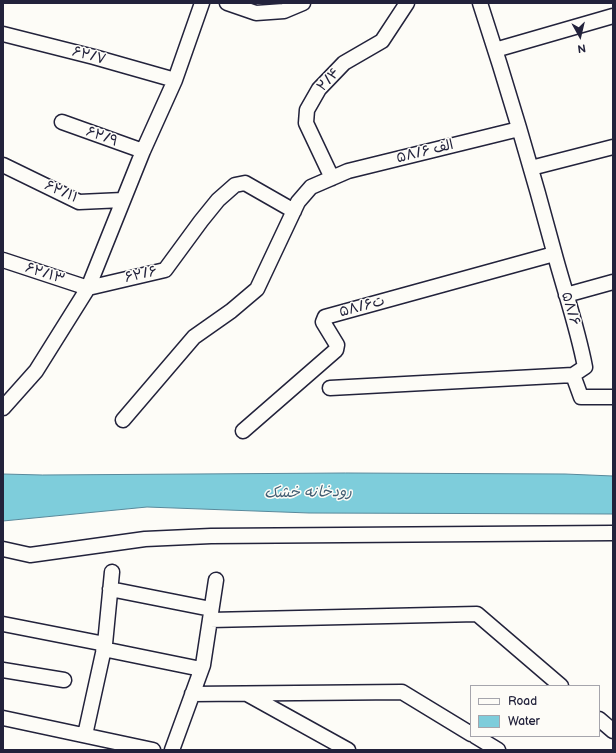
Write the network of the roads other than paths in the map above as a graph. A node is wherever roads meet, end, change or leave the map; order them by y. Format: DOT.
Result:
graph roads {
  1 [pos="202,3"];
  2 [pos="227,3"];
  3 [pos="303,3"];
  4 [pos="407,3"];
  5 [pos="480,3"];
  6 [pos="613,16"];
  7 [pos="3,34"];
  8 [pos="495,50"];
  9 [pos="175,80"];
  10 [pos="62,122"];
  11 [pos="519,129"];
  12 [pos="613,147"];
  13 [pos="143,151"];
  14 [pos="3,165"];
  15 [pos="531,168"];
  16 [pos="332,178"];
  17 [pos="123,200"];
  18 [pos="294,211"];
  19 [pos="554,254"];
  20 [pos="3,260"];
  21 [pos="613,282"];
  22 [pos="88,288"];
  23 [pos="566,295"];
  24 [pos="573,375"];
  25 [pos="330,388"];
  26 [pos="613,398"];
  27 [pos="3,408"];
  28 [pos="123,420"];
  29 [pos="244,431"];
  30 [pos="613,533"];
  31 [pos="3,549"];
  32 [pos="112,572"];
  33 [pos="216,580"];
  34 [pos="110,589"];
  35 [pos="210,614"];
  36 [pos="3,624"];
  37 [pos="104,647"];
  38 [pos="201,669"];
  39 [pos="3,670"];
  40 [pos="64,680"];
  41 [pos="560,685"];
  42 [pos="192,694"];
  43 [pos="245,694"];
  44 [pos="3,718"];
  45 [pos="600,720"];
  46 [pos="613,731"];
  47 [pos="470,733"];
  48 [pos="85,735"];
  49 [pos="477,737"];
  50 [pos="153,750"];
  51 [pos="172,750"];
  52 [pos="348,750"];
  53 [pos="498,750"];
  1 -- 9 [label="street"];
  2 -- 3 [label="street"];
  4 -- 16 [label="street, ۲/۴"];
  5 -- 8 [label="street, ۵۸/۶"];
  6 -- 8 [label="street"];
  7 -- 9 [label="street, ۶۲/۷"];
  8 -- 11 [label="street, ۵۸/۶"];
  9 -- 13 [label="street"];
  10 -- 13 [label="street, ۶۲/۹"];
  11 -- 15 [label="street, ۵۸/۶"];
  11 -- 16 [label="street, ۵۸/۶ الف"];
  12 -- 15 [label="street"];
  13 -- 17 [label="street"];
  14 -- 17 [label="street, ۶۲/۱۱"];
  15 -- 19 [label="street, ۵۸/۶"];
  16 -- 18 [label="street, ۵۸/۶ الف"];
  17 -- 22 [label="street"];
  18 -- 22 [label="street, ۶۲/۶"];
  18 -- 28 [label="street, ۵۸/۶ الف"];
  19 -- 23 [label="street, ۵۸/۶"];
  19 -- 29 [label="street, ۵۸/۶ت"];
  20 -- 22 [label="street, ۶۲/۱۳"];
  21 -- 23 [label="street"];
  22 -- 27 [label="street"];
  23 -- 24 [label="street, ۵۸/۶"];
  24 -- 25 [label="street"];
  24 -- 26 [label="street"];
  30 -- 31 [label="street"];
  32 -- 34 [label="street"];
  33 -- 35 [label="street"];
  34 -- 35 [label="street"];
  34 -- 37 [label="street"];
  35 -- 38 [label="street"];
  35 -- 41 [label="street"];
  36 -- 37 [label="street"];
  37 -- 38 [label="street"];
  37 -- 48 [label="street"];
  38 -- 42 [label="street"];
  39 -- 40 [label="street"];
  42 -- 43 [label="street"];
  42 -- 51 [label="street"];
  43 -- 47 [label="street"];
  43 -- 52 [label="street"];
  44 -- 48 [label="street"];
  45 -- 46 [label="street"];
  48 -- 50 [label="street"];
  49 -- 53 [label="street"];
}
